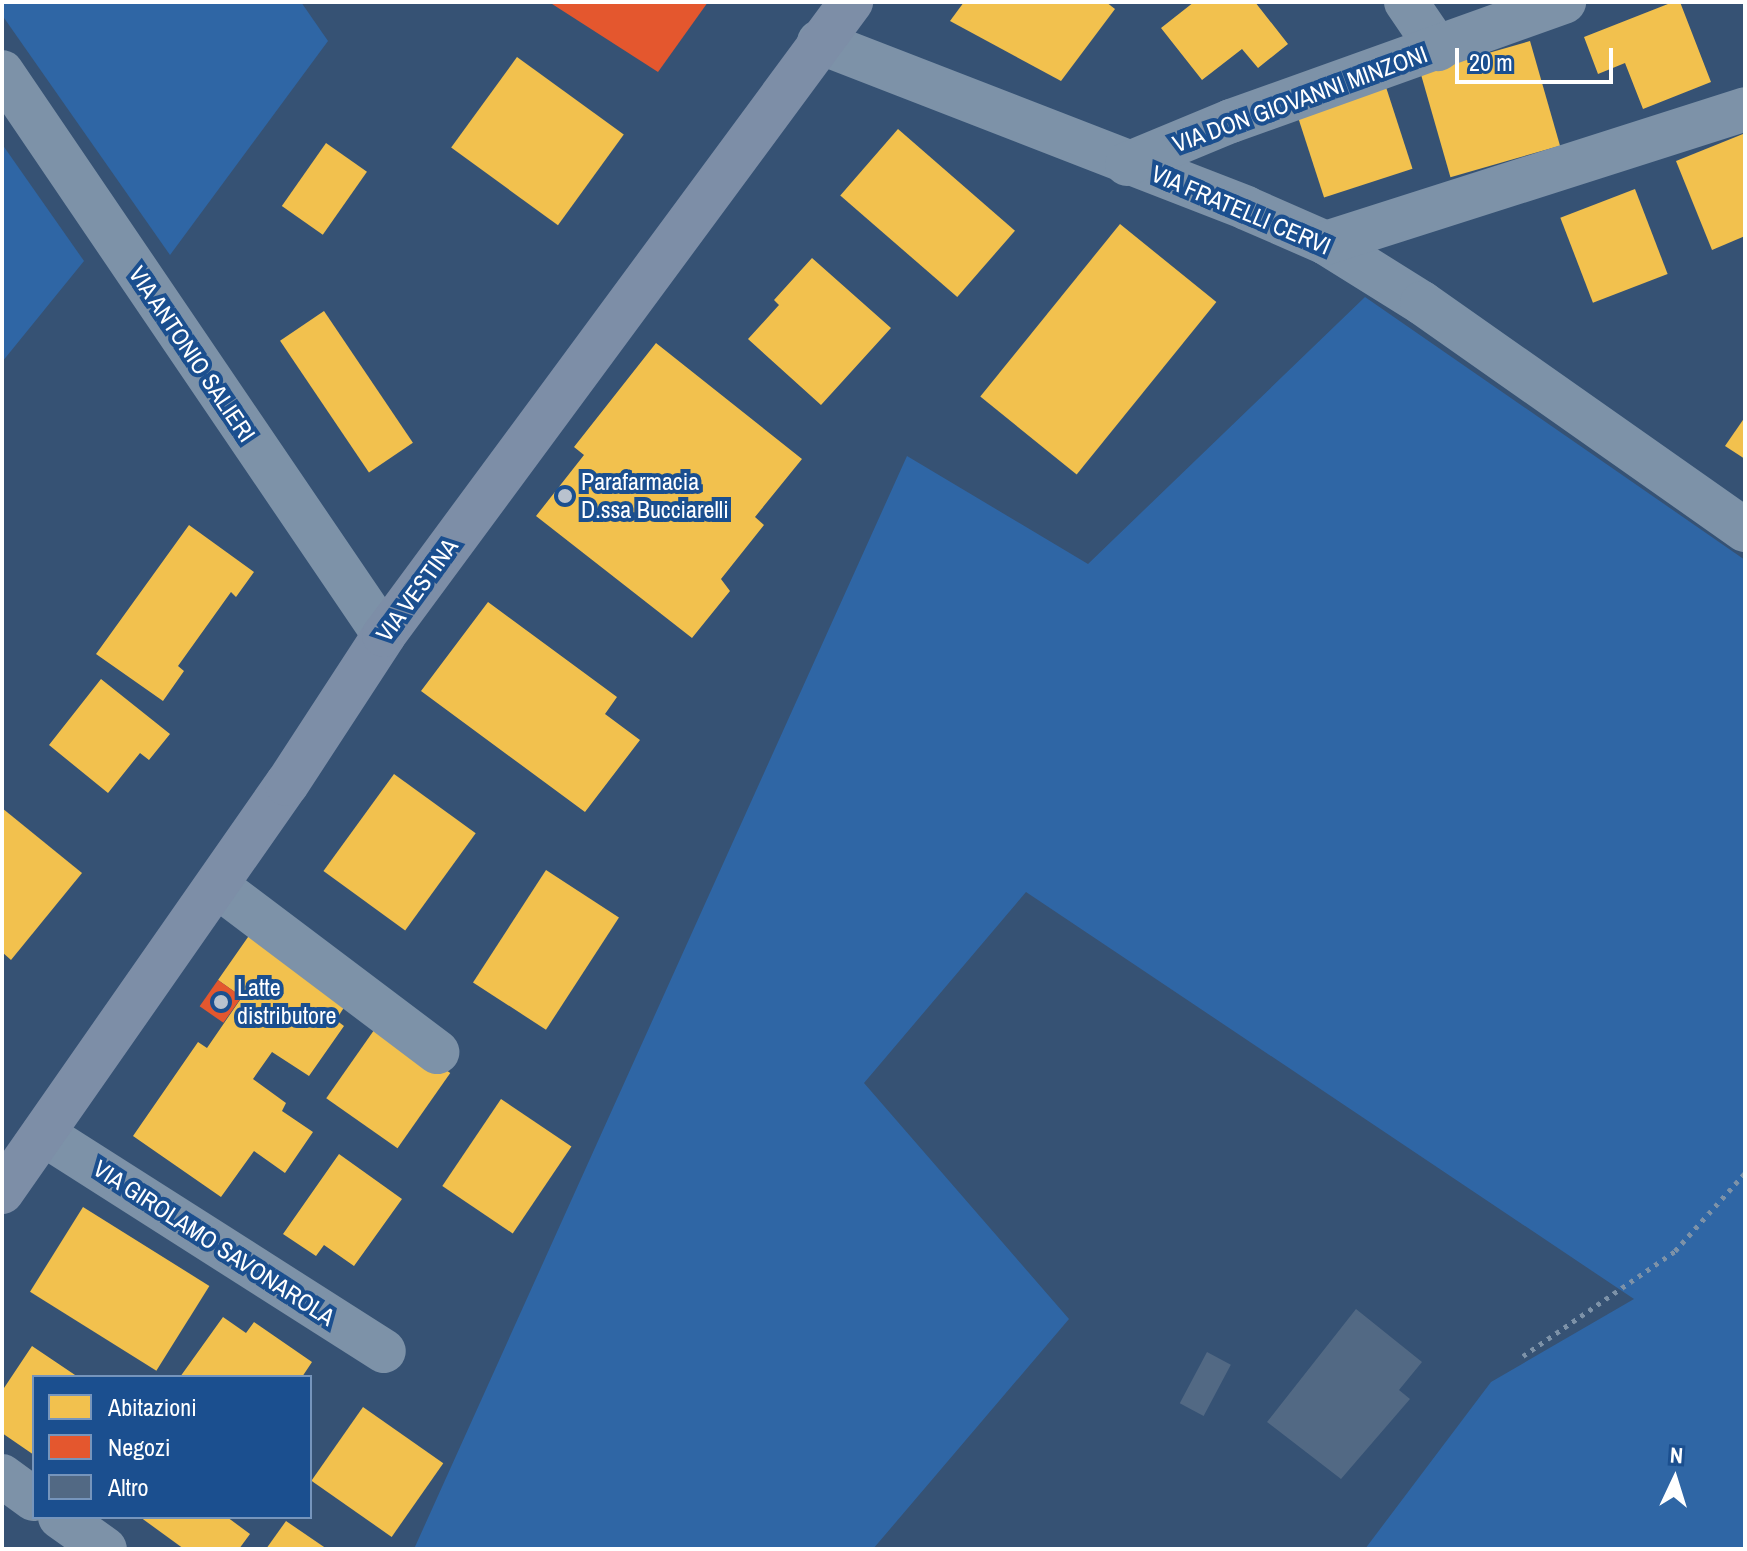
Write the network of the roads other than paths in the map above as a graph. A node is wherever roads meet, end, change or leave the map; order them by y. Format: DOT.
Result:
graph roads {
  1 [pos="851,2"];
  2 [pos="1406,2"];
  3 [pos="1564,2"];
  4 [pos="819,42"];
  5 [pos="1438,49"];
  6 [pos="2,72"];
  7 [pos="1745,109"];
  8 [pos="1127,164"];
  9 [pos="1326,243"];
  10 [pos="1745,530"];
  11 [pos="384,635"];
  12 [pos="217,886"];
  13 [pos="437,1052"];
  14 [pos="43,1134"];
  15 [pos="2,1192"];
  16 [pos="384,1351"];
  17 [pos="2,1476"];
  18 [pos="32,1498"];
  19 [pos="63,1519"];
  20 [pos="105,1549"];
  1 -- 4 [label="main road, VIA VESTINA"];
  2 -- 5 [label="street"];
  3 -- 5 [label="street, VIA DON GIOVANNI MINZONI"];
  4 -- 8 [label="street, VIA FRATELLI CERVI"];
  4 -- 11 [label="main road, VIA VESTINA"];
  5 -- 8 [label="street, VIA DON GIOVANNI MINZONI"];
  6 -- 11 [label="street, VIA ANTONIO SALIERI"];
  7 -- 9 [label="street"];
  8 -- 9 [label="street, VIA FRATELLI CERVI"];
  9 -- 10 [label="street, VIA FRATELLI CERVI"];
  11 -- 12 [label="main road, VIA VESTINA"];
  12 -- 13 [label="street"];
  12 -- 14 [label="main road, VIA VESTINA"];
  14 -- 15 [label="main road, VIA VESTINA"];
  14 -- 16 [label="street, VIA GIROLAMO SAVONAROLA"];
  17 -- 18 [label="street"];
  19 -- 20 [label="street"];
}
